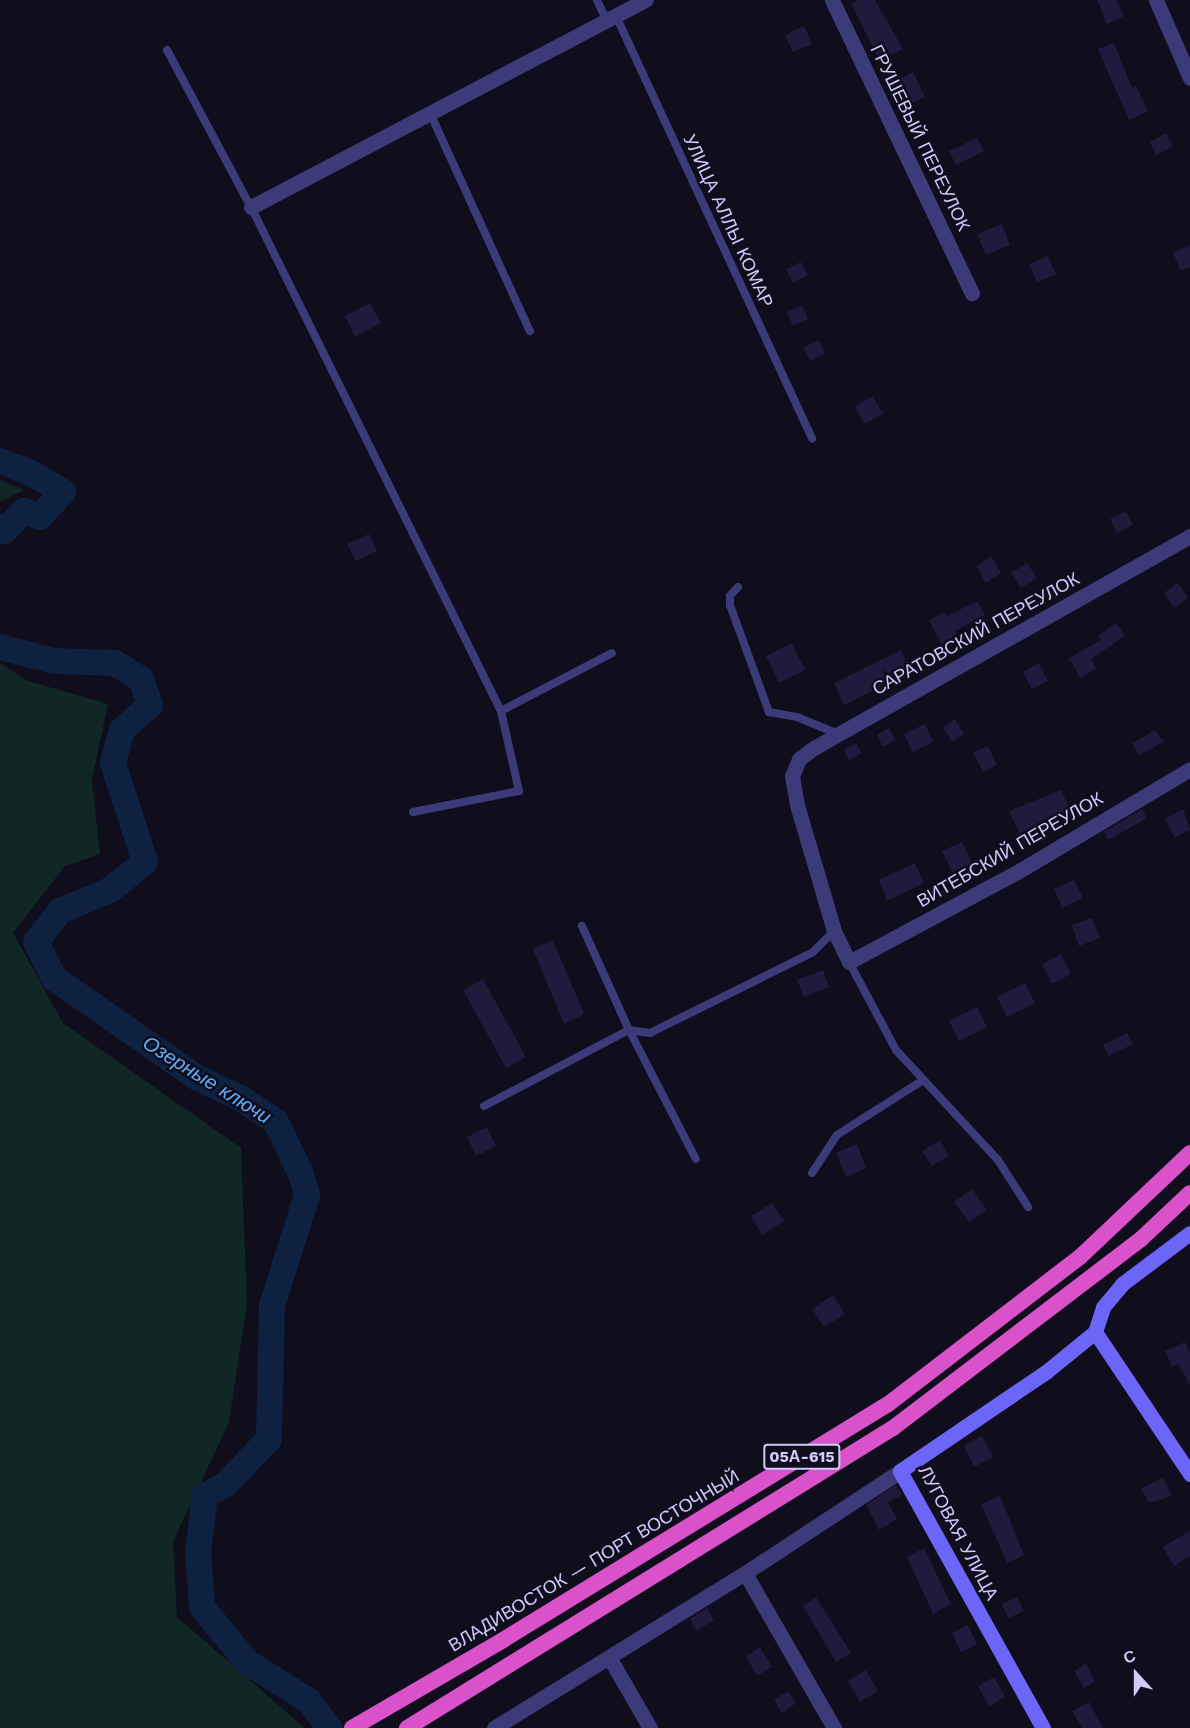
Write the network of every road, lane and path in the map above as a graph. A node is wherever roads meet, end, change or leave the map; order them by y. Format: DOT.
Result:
graph roads {
  1 [pos="597,0"];
  2 [pos="646,0"];
  3 [pos="832,0"];
  4 [pos="1156,0"];
  5 [pos="611,18"];
  6 [pos="167,50"];
  7 [pos="1190,78"];
  8 [pos="430,113"];
  9 [pos="251,207"];
  10 [pos="972,293"];
  11 [pos="530,331"];
  12 [pos="812,439"];
  13 [pos="1190,536"];
  14 [pos="738,587"];
  15 [pos="612,653"];
  16 [pos="501,711"];
  17 [pos="839,735"];
  18 [pos="1190,769"];
  19 [pos="413,812"];
  20 [pos="582,926"];
  21 [pos="834,931"];
  22 [pos="849,962"];
  23 [pos="629,1030"];
  24 [pos="923,1080"];
  25 [pos="484,1106"];
  26 [pos="1190,1153"];
  27 [pos="696,1160"];
  28 [pos="812,1173"];
  29 [pos="1190,1193"];
  30 [pos="1028,1207"];
  31 [pos="1190,1233"];
  32 [pos="1095,1332"];
  33 [pos="900,1471"];
  34 [pos="1190,1474"];
  35 [pos="746,1573"];
  36 [pos="609,1657"];
  37 [pos="352,1728"];
  38 [pos="407,1728"];
  39 [pos="494,1728"];
  40 [pos="650,1728"];
  41 [pos="834,1728"];
  42 [pos="1043,1728"];
  1 -- 5 [label="lane, УЛИЦА АЛЛЫ КОМАР"];
  2 -- 5 [label="street"];
  3 -- 10 [label="street, ГРУШЕВЫЙ ПЕРЕУЛОК"];
  4 -- 7 [label="street"];
  5 -- 8 [label="street"];
  5 -- 12 [label="lane, УЛИЦА АЛЛЫ КОМАР"];
  6 -- 9 [label="lane"];
  8 -- 9 [label="street"];
  8 -- 11 [label="lane"];
  9 -- 16 [label="lane"];
  13 -- 17 [label="street, САРАТОВСКИЙ ПЕРЕУЛОК"];
  14 -- 17 [label="lane"];
  15 -- 16 [label="lane"];
  16 -- 19 [label="lane"];
  17 -- 21 [label="street, САРАТОВСКИЙ ПЕРЕУЛОК"];
  18 -- 22 [label="street, ВИТЕБСКИЙ ПЕРЕУЛОК"];
  20 -- 23 [label="lane"];
  21 -- 22 [label="street"];
  21 -- 23 [label="lane"];
  22 -- 24 [label="lane"];
  23 -- 25 [label="lane"];
  23 -- 27 [label="lane"];
  24 -- 28 [label="lane"];
  24 -- 30 [label="lane"];
  26 -- 37 [label="highway, ВЛАДИВОСТОК — ПОРТ ВОСТОЧНЫЙ / 05А-615"];
  29 -- 38 [label="highway, 05А-615"];
  31 -- 32 [label="main road"];
  32 -- 33 [label="main road, ЛУГОВАЯ УЛИЦА"];
  32 -- 34 [label="main road"];
  33 -- 35 [label="street"];
  33 -- 42 [label="main road, ЛУГОВАЯ УЛИЦА"];
  35 -- 36 [label="street"];
  35 -- 41 [label="street"];
  36 -- 39 [label="street"];
  36 -- 40 [label="street"];
}
